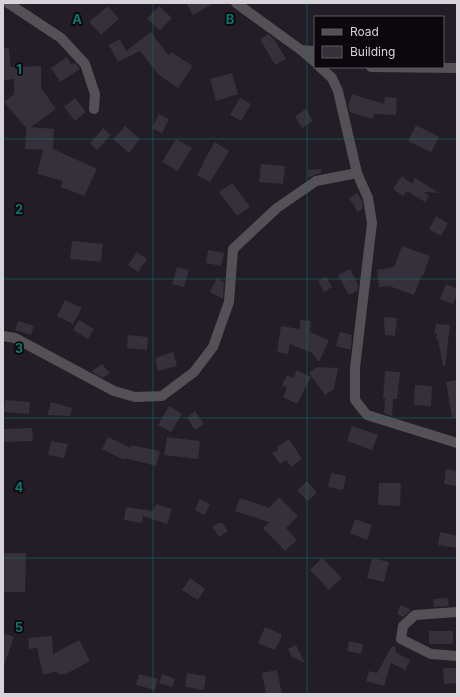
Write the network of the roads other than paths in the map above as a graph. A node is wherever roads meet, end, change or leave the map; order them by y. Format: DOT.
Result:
graph roads {
  1 [pos="8,3"];
  2 [pos="236,3"];
  3 [pos="301,50"];
  4 [pos="314,51"];
  5 [pos="314,61"];
  6 [pos="321,68"];
  7 [pos="444,68"];
  8 [pos="457,68"];
  9 [pos="94,109"];
  10 [pos="357,173"];
  11 [pos="3,336"];
  12 [pos="457,443"];
  13 [pos="457,612"];
  14 [pos="457,656"];
  1 -- 9 [label="street"];
  2 -- 3 [label="street"];
  3 -- 4 [label="street"];
  3 -- 5 [label="street"];
  6 -- 10 [label="street"];
  7 -- 8 [label="street"];
  10 -- 11 [label="street"];
  10 -- 12 [label="street"];
  13 -- 14 [label="street"];
}
